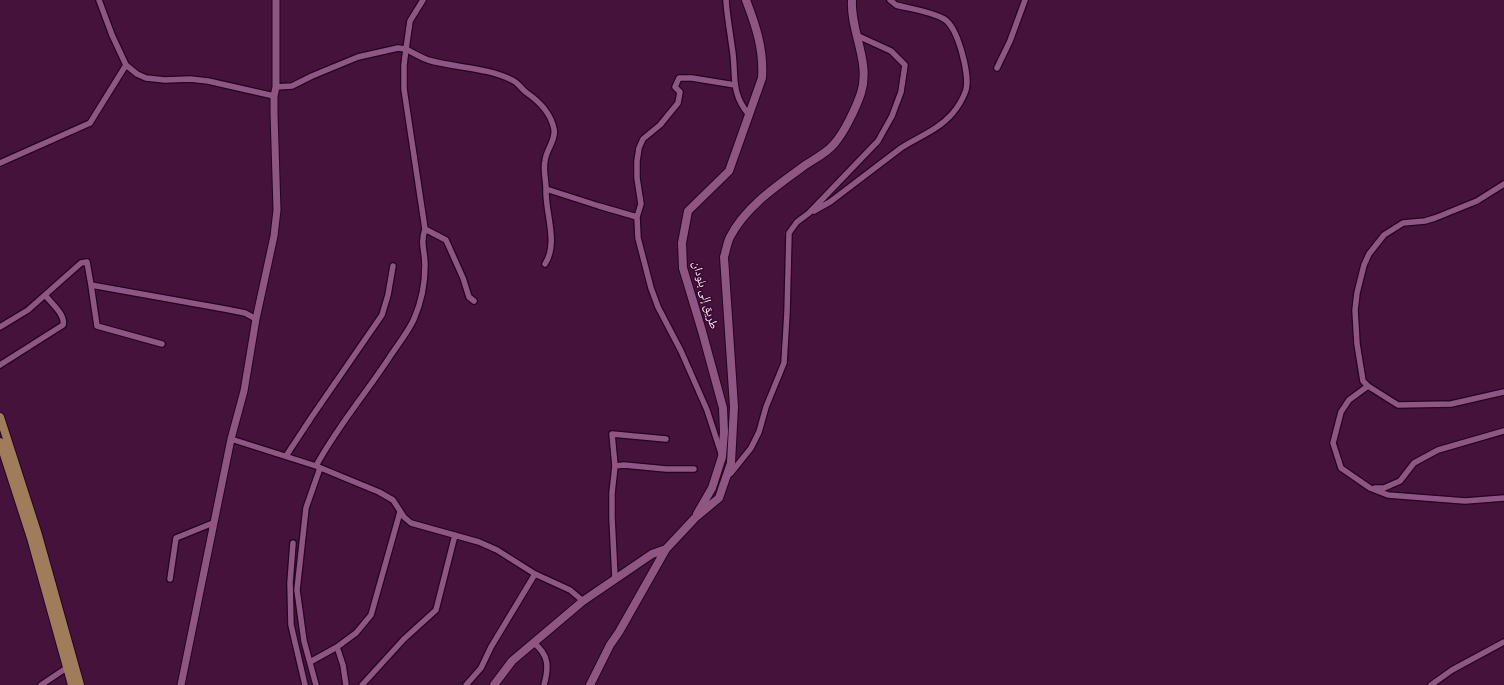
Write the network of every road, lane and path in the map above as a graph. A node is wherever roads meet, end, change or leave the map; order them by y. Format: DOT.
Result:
graph roads {
  1 [pos="99,0"];
  2 [pos="276,0"];
  3 [pos="423,0"];
  4 [pos="726,0"];
  5 [pos="746,0"];
  6 [pos="852,0"];
  7 [pos="890,0"];
  8 [pos="1025,0"];
  9 [pos="856,35"];
  10 [pos="406,50"];
  11 [pos="126,65"];
  12 [pos="997,68"];
  13 [pos="735,86"];
  14 [pos="276,88"];
  15 [pos="274,96"];
  16 [pos="749,115"];
  17 [pos="0,163"];
  18 [pos="1504,184"];
  19 [pos="546,189"];
  20 [pos="809,214"];
  21 [pos="637,217"];
  22 [pos="425,229"];
  23 [pos="545,264"];
  24 [pos="393,266"];
  25 [pos="91,285"];
  26 [pos="45,295"];
  27 [pos="474,300"];
  28 [pos="256,319"];
  29 [pos="0,328"];
  30 [pos="162,344"];
  31 [pos="0,365"];
  32 [pos="1368,386"];
  33 [pos="1504,392"];
  34 [pos="0,417"];
  35 [pos="1504,431"];
  36 [pos="231,439"];
  37 [pos="666,439"];
  38 [pos="0,442"];
  39 [pos="286,456"];
  40 [pos="722,457"];
  41 [pos="615,466"];
  42 [pos="318,467"];
  43 [pos="694,469"];
  44 [pos="726,476"];
  45 [pos="1370,488"];
  46 [pos="1504,498"];
  47 [pos="400,512"];
  48 [pos="695,518"];
  49 [pos="213,523"];
  50 [pos="455,536"];
  51 [pos="293,543"];
  52 [pos="666,548"];
  53 [pos="535,574"];
  54 [pos="615,578"];
  55 [pos="170,579"];
  56 [pos="583,601"];
  57 [pos="1504,642"];
  58 [pos="534,643"];
  59 [pos="337,647"];
  60 [pos="310,662"];
  61 [pos="68,667"];
  62 [pos="41,685"];
  63 [pos="72,685"];
  64 [pos="80,685"];
  65 [pos="181,685"];
  66 [pos="305,685"];
  67 [pos="316,685"];
  68 [pos="346,685"];
  69 [pos="362,685"];
  70 [pos="466,685"];
  71 [pos="494,685"];
  72 [pos="544,685"];
  73 [pos="590,685"];
  74 [pos="1431,685"];
  1 -- 11 [label="street"];
  2 -- 14 [label="street"];
  3 -- 10 [label="street"];
  4 -- 13 [label="street"];
  5 -- 16 [label="main road, طريق إلى بلودان"];
  6 -- 9 [label="main road"];
  7 -- 20 [label="street"];
  8 -- 12 [label="street"];
  9 -- 20 [label="street"];
  9 -- 44 [label="main road"];
  10 -- 14 [label="street"];
  10 -- 19 [label="street"];
  10 -- 22 [label="street"];
  11 -- 15 [label="street"];
  11 -- 17 [label="street"];
  13 -- 16 [label="street"];
  13 -- 21 [label="street"];
  14 -- 15 [label="street"];
  15 -- 28 [label="street"];
  16 -- 40 [label="main road, طريق إلى بلودان"];
  18 -- 32 [label="street"];
  19 -- 21 [label="street"];
  19 -- 23 [label="street"];
  20 -- 44 [label="street"];
  21 -- 40 [label="street"];
  22 -- 27 [label="street"];
  22 -- 42 [label="street"];
  24 -- 39 [label="street"];
  25 -- 26 [label="street"];
  25 -- 28 [label="street"];
  25 -- 30 [label="street"];
  26 -- 29 [label="street"];
  26 -- 31 [label="street"];
  28 -- 36 [label="street"];
  32 -- 33 [label="street"];
  32 -- 45 [label="street"];
  34 -- 64 [label="main road"];
  35 -- 45 [label="street"];
  36 -- 39 [label="street"];
  36 -- 49 [label="street"];
  37 -- 41 [label="street"];
  38 -- 61 [label="main road"];
  39 -- 42 [label="street"];
  40 -- 48 [label="main road, طريق إلى بلودان"];
  41 -- 43 [label="street"];
  41 -- 54 [label="street"];
  42 -- 47 [label="street"];
  42 -- 60 [label="street"];
  44 -- 48 [label="main road"];
  45 -- 46 [label="street"];
  47 -- 50 [label="street"];
  47 -- 59 [label="street"];
  48 -- 52 [label="main road"];
  49 -- 55 [label="street"];
  49 -- 65 [label="street"];
  50 -- 53 [label="street"];
  50 -- 69 [label="street"];
  51 -- 66 [label="street"];
  52 -- 54 [label="main road"];
  52 -- 73 [label="main road"];
  53 -- 56 [label="street"];
  53 -- 70 [label="street"];
  54 -- 56 [label="main road"];
  56 -- 58 [label="main road"];
  57 -- 74 [label="street"];
  58 -- 71 [label="main road"];
  58 -- 72 [label="street"];
  59 -- 60 [label="street"];
  59 -- 68 [label="street"];
  60 -- 67 [label="street"];
  61 -- 62 [label="street"];
  61 -- 63 [label="main road"];
}
